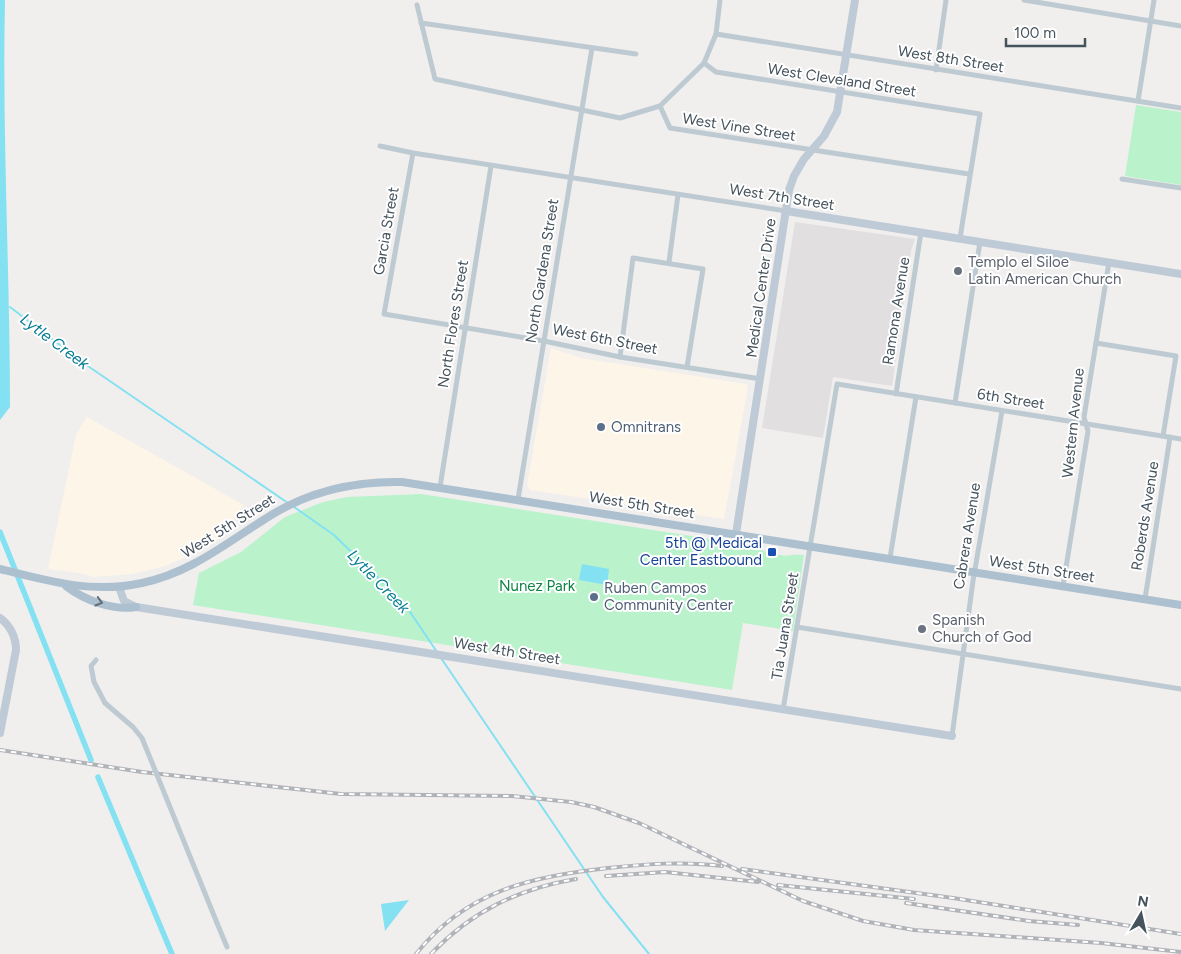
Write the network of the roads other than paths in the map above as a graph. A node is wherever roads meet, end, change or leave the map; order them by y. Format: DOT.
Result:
graph roads {
  1 [pos="718,0"];
  2 [pos="855,0"];
  3 [pos="946,0"];
  4 [pos="1024,0"];
  5 [pos="1154,0"];
  6 [pos="417,5"];
  7 [pos="1150,21"];
  8 [pos="421,23"];
  9 [pos="1181,26"];
  10 [pos="716,34"];
  11 [pos="592,48"];
  12 [pos="636,54"];
  13 [pos="846,54"];
  14 [pos="704,63"];
  15 [pos="936,70"];
  16 [pos="840,92"];
  17 [pos="1138,102"];
  18 [pos="660,106"];
  19 [pos="1181,108"];
  20 [pos="580,110"];
  21 [pos="380,146"];
  22 [pos="812,151"];
  23 [pos="413,153"];
  24 [pos="491,166"];
  25 [pos="969,174"];
  26 [pos="570,178"];
  27 [pos="1122,179"];
  28 [pos="1181,188"];
  29 [pos="678,195"];
  30 [pos="786,211"];
  31 [pos="921,232"];
  32 [pos="960,238"];
  33 [pos="980,242"];
  34 [pos="670,262"];
  35 [pos="1109,262"];
  36 [pos="1181,274"];
  37 [pos="384,314"];
  38 [pos="465,327"];
  39 [pos="544,340"];
  40 [pos="1096,343"];
  41 [pos="620,357"];
  42 [pos="687,367"];
  43 [pos="761,379"];
  44 [pos="837,384"];
  45 [pos="896,394"];
  46 [pos="916,397"];
  47 [pos="955,403"];
  48 [pos="1002,410"];
  49 [pos="1086,424"];
  50 [pos="1163,436"];
  51 [pos="1170,437"];
  52 [pos="1181,439"];
  53 [pos="440,487"];
  54 [pos="518,499"];
  55 [pos="736,534"];
  56 [pos="810,546"];
  57 [pos="890,558"];
  58 [pos="4,570"];
  59 [pos="976,572"];
  60 [pos="66,586"];
  61 [pos="1063,586"];
  62 [pos="119,587"];
  63 [pos="1145,599"];
  64 [pos="1181,605"];
  65 [pos="136,607"];
  66 [pos="0,618"];
  67 [pos="797,627"];
  68 [pos="964,654"];
  69 [pos="96,660"];
  70 [pos="1181,689"];
  71 [pos="783,710"];
  72 [pos="873,724"];
  73 [pos="0,733"];
  74 [pos="952,736"];
  75 [pos="228,947"];
  1 -- 10 [label="street"];
  2 -- 13 [label="street, Medical Center Drive"];
  3 -- 15 [label="street"];
  4 -- 7 [label="street"];
  5 -- 7 [label="street"];
  6 -- 8 [label="street"];
  7 -- 9 [label="street"];
  7 -- 17 [label="street"];
  8 -- 11 [label="street"];
  8 -- 20 [label="street"];
  10 -- 13 [label="street, West 8th Street"];
  10 -- 14 [label="street"];
  11 -- 12 [label="street"];
  11 -- 20 [label="street, North Gardena Street"];
  13 -- 15 [label="street, West 8th Street"];
  13 -- 16 [label="street, Medical Center Drive"];
  14 -- 16 [label="street, West Cleveland Street"];
  14 -- 18 [label="street"];
  15 -- 17 [label="street, West 8th Street"];
  16 -- 22 [label="street, Medical Center Drive"];
  16 -- 25 [label="street, West Cleveland Street"];
  17 -- 19 [label="street, West 8th Street"];
  18 -- 20 [label="street"];
  18 -- 22 [label="street, West Vine Street"];
  20 -- 26 [label="street, North Gardena Street"];
  21 -- 23 [label="street, West 7th Street"];
  22 -- 25 [label="street, West Vine Street"];
  22 -- 30 [label="street, Medical Center Drive"];
  23 -- 24 [label="street, West 7th Street"];
  23 -- 37 [label="street, Garcia Street"];
  24 -- 26 [label="street, West 7th Street"];
  24 -- 38 [label="street, North Flores Street"];
  25 -- 32 [label="street"];
  26 -- 29 [label="street, West 7th Street"];
  26 -- 39 [label="street, North Gardena Street"];
  27 -- 28 [label="street"];
  29 -- 30 [label="street, West 7th Street"];
  29 -- 34 [label="street"];
  30 -- 31 [label="street, West 7th Street"];
  30 -- 43 [label="street, Medical Center Drive"];
  31 -- 32 [label="street, West 7th Street"];
  31 -- 45 [label="street, Ramona Avenue"];
  32 -- 33 [label="street, West 7th Street"];
  33 -- 35 [label="street, West 7th Street"];
  33 -- 47 [label="street"];
  34 -- 41 [label="street"];
  34 -- 42 [label="street"];
  35 -- 36 [label="street, West 7th Street"];
  35 -- 40 [label="street, Western Avenue"];
  37 -- 38 [label="street, West 6th Street"];
  38 -- 39 [label="street, West 6th Street"];
  38 -- 53 [label="street, North Flores Street"];
  39 -- 41 [label="street, West 6th Street"];
  39 -- 54 [label="street, North Gardena Street"];
  40 -- 49 [label="street, Western Avenue"];
  40 -- 50 [label="street"];
  41 -- 42 [label="street, West 6th Street"];
  42 -- 43 [label="street, West 6th Street"];
  43 -- 55 [label="street, Medical Center Drive"];
  44 -- 45 [label="street, 6th Street"];
  44 -- 56 [label="street, Tia Juana Street"];
  45 -- 46 [label="street, 6th Street"];
  46 -- 47 [label="street, 6th Street"];
  46 -- 57 [label="street"];
  47 -- 48 [label="street, 6th Street"];
  48 -- 49 [label="street, 6th Street"];
  48 -- 59 [label="street, Cabrera Avenue"];
  49 -- 50 [label="street, 6th Street"];
  49 -- 61 [label="street, Western Avenue"];
  50 -- 51 [label="street, 6th Street"];
  51 -- 52 [label="street, 6th Street"];
  51 -- 63 [label="street, Roberds Avenue"];
  53 -- 54 [label="main road, West 5th Street"];
  53 -- 62 [label="main road, West 5th Street"];
  54 -- 55 [label="main road, West 5th Street"];
  55 -- 56 [label="main road, West 5th Street"];
  56 -- 57 [label="main road, West 5th Street"];
  56 -- 67 [label="street, Tia Juana Street"];
  57 -- 59 [label="main road, West 5th Street"];
  58 -- 60 [label="main road"];
  59 -- 61 [label="main road, West 5th Street"];
  59 -- 68 [label="street, Cabrera Avenue"];
  60 -- 62 [label="main road, West 5th Street"];
  60 -- 65 [label="main road, one-way"];
  61 -- 63 [label="main road, West 5th Street"];
  62 -- 65 [label="street"];
  63 -- 64 [label="main road, West 5th Street"];
  65 -- 71 [label="street, West 4th Street"];
  66 -- 73 [label="street"];
  67 -- 68 [label="street"];
  67 -- 71 [label="street, Tia Juana Street"];
  68 -- 70 [label="street"];
  68 -- 74 [label="street, Cabrera Avenue"];
  69 -- 75 [label="street, bridge"];
  71 -- 72 [label="street, West 4th Street"];
  72 -- 74 [label="street, Cabrera Avenue"];
}
